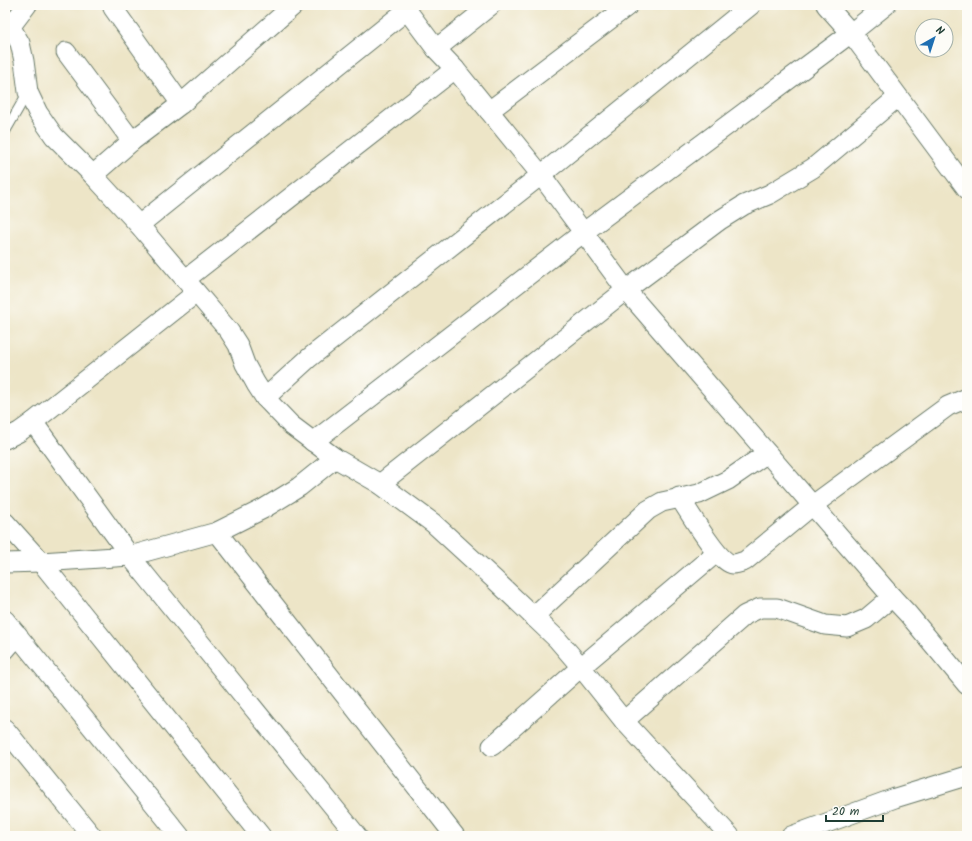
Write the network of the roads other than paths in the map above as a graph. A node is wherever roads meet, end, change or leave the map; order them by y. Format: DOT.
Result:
graph roads {
  1 [pos="27,5"];
  2 [pos="294,5"];
  3 [pos="491,5"];
  4 [pos="630,5"];
  5 [pos="751,5"];
  6 [pos="826,5"];
  7 [pos="886,5"];
  8 [pos="113,8"];
  9 [pos="405,8"];
  10 [pos="8,30"];
  11 [pos="851,33"];
  12 [pos="436,49"];
  13 [pos="66,52"];
  14 [pos="455,69"];
  15 [pos="28,92"];
  16 [pos="898,97"];
  17 [pos="181,104"];
  18 [pos="489,111"];
  19 [pos="5,132"];
  20 [pos="132,141"];
  21 [pos="541,174"];
  22 [pos="93,175"];
  23 [pos="967,188"];
  24 [pos="139,225"];
  25 [pos="584,232"];
  26 [pos="191,286"];
  27 [pos="626,290"];
  28 [pos="265,398"];
  29 [pos="967,398"];
  30 [pos="33,422"];
  31 [pos="5,438"];
  32 [pos="313,442"];
  33 [pos="767,452"];
  34 [pos="335,458"];
  35 [pos="380,484"];
  36 [pos="679,497"];
  37 [pos="813,505"];
  38 [pos="5,522"];
  39 [pos="217,532"];
  40 [pos="716,553"];
  41 [pos="130,556"];
  42 [pos="41,562"];
  43 [pos="5,563"];
  44 [pos="892,596"];
  45 [pos="533,617"];
  46 [pos="5,620"];
  47 [pos="18,636"];
  48 [pos="5,650"];
  49 [pos="581,667"];
  50 [pos="967,685"];
  51 [pos="624,722"];
  52 [pos="5,729"];
  53 [pos="492,746"];
  54 [pos="967,776"];
  55 [pos="92,836"];
  56 [pos="180,836"];
  57 [pos="261,836"];
  58 [pos="357,836"];
  59 [pos="454,836"];
  60 [pos="730,836"];
  61 [pos="791,836"];
  1 -- 10 [label="street"];
  2 -- 17 [label="street"];
  3 -- 12 [label="street"];
  4 -- 18 [label="street"];
  5 -- 21 [label="street"];
  6 -- 11 [label="street"];
  7 -- 11 [label="street"];
  8 -- 17 [label="street"];
  9 -- 12 [label="street"];
  9 -- 24 [label="street"];
  10 -- 15 [label="street"];
  11 -- 16 [label="street"];
  11 -- 25 [label="street"];
  12 -- 14 [label="street"];
  13 -- 20 [label="street"];
  14 -- 18 [label="street"];
  14 -- 26 [label="street"];
  15 -- 19 [label="lane"];
  15 -- 22 [label="street"];
  16 -- 23 [label="street"];
  16 -- 27 [label="street"];
  17 -- 20 [label="street"];
  18 -- 21 [label="street"];
  20 -- 22 [label="street"];
  21 -- 25 [label="street"];
  21 -- 28 [label="street"];
  22 -- 24 [label="street"];
  24 -- 26 [label="street"];
  25 -- 27 [label="street"];
  25 -- 32 [label="street"];
  26 -- 28 [label="street"];
  26 -- 30 [label="street"];
  27 -- 33 [label="street"];
  27 -- 35 [label="street"];
  28 -- 32 [label="street"];
  29 -- 37 [label="street"];
  30 -- 31 [label="street"];
  30 -- 41 [label="street"];
  32 -- 34 [label="street"];
  33 -- 36 [label="street"];
  33 -- 37 [label="street"];
  34 -- 35 [label="street"];
  34 -- 39 [label="street"];
  35 -- 45 [label="street"];
  36 -- 40 [label="street"];
  36 -- 45 [label="street"];
  37 -- 40 [label="street"];
  37 -- 44 [label="street"];
  38 -- 42 [label="street"];
  39 -- 41 [label="street"];
  39 -- 59 [label="street"];
  40 -- 49 [label="street"];
  41 -- 42 [label="street"];
  41 -- 58 [label="street"];
  42 -- 43 [label="street"];
  42 -- 57 [label="street"];
  44 -- 50 [label="street"];
  44 -- 51 [label="street"];
  45 -- 49 [label="street"];
  46 -- 47 [label="street"];
  47 -- 48 [label="street"];
  47 -- 56 [label="street"];
  49 -- 51 [label="street"];
  49 -- 53 [label="street"];
  51 -- 60 [label="street"];
  52 -- 55 [label="street"];
  54 -- 61 [label="street"];
}
